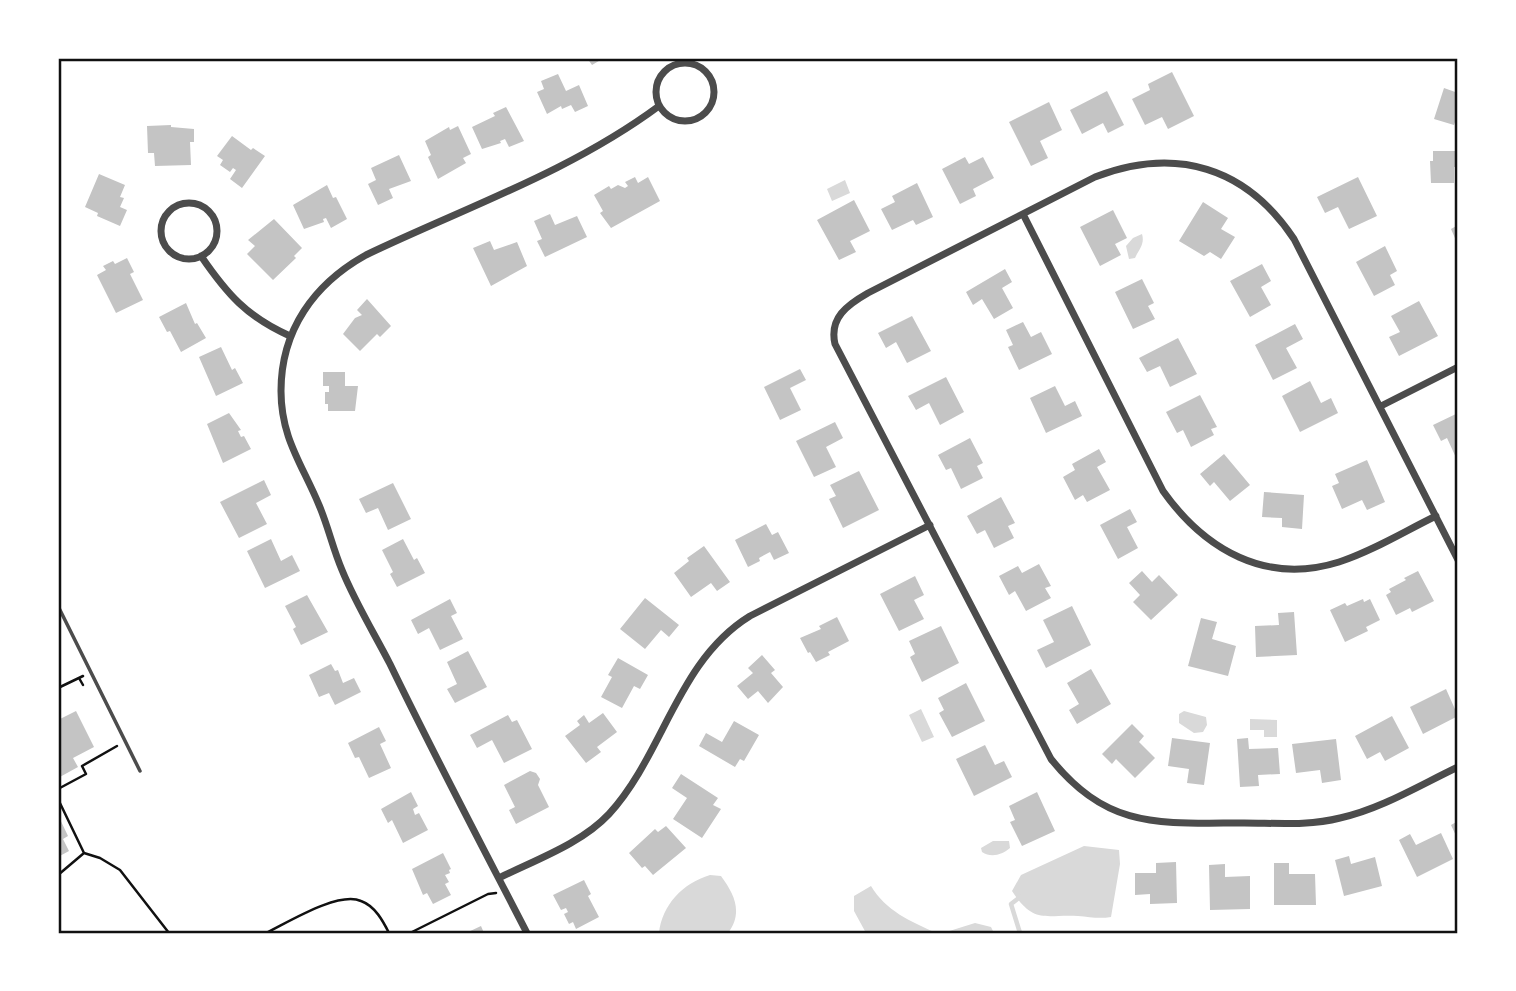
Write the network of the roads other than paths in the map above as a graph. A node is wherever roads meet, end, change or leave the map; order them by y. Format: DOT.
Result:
graph roads {
  1 [pos="659,106"];
  2 [pos="1023,214"];
  3 [pos="201,256"];
  4 [pos="290,336"];
  5 [pos="1458,367"];
  6 [pos="1381,406"];
  7 [pos="1436,516"];
  8 [pos="930,525"];
  9 [pos="1458,559"];
  10 [pos="58,606"];
  11 [pos="1458,767"];
  12 [pos="140,771"];
  13 [pos="499,878"];
  14 [pos="527,933"];
  1 -- 1 [label="street"];
  1 -- 4 [label="street"];
  2 -- 6 [label="street"];
  2 -- 7 [label="street"];
  2 -- 8 [label="street"];
  3 -- 3 [label="street"];
  3 -- 4 [label="street"];
  4 -- 13 [label="street"];
  5 -- 6 [label="street"];
  6 -- 7 [label="street"];
  7 -- 9 [label="street"];
  8 -- 11 [label="street"];
  8 -- 13 [label="street"];
  10 -- 12 [label="lane"];
  13 -- 14 [label="street"];
}
